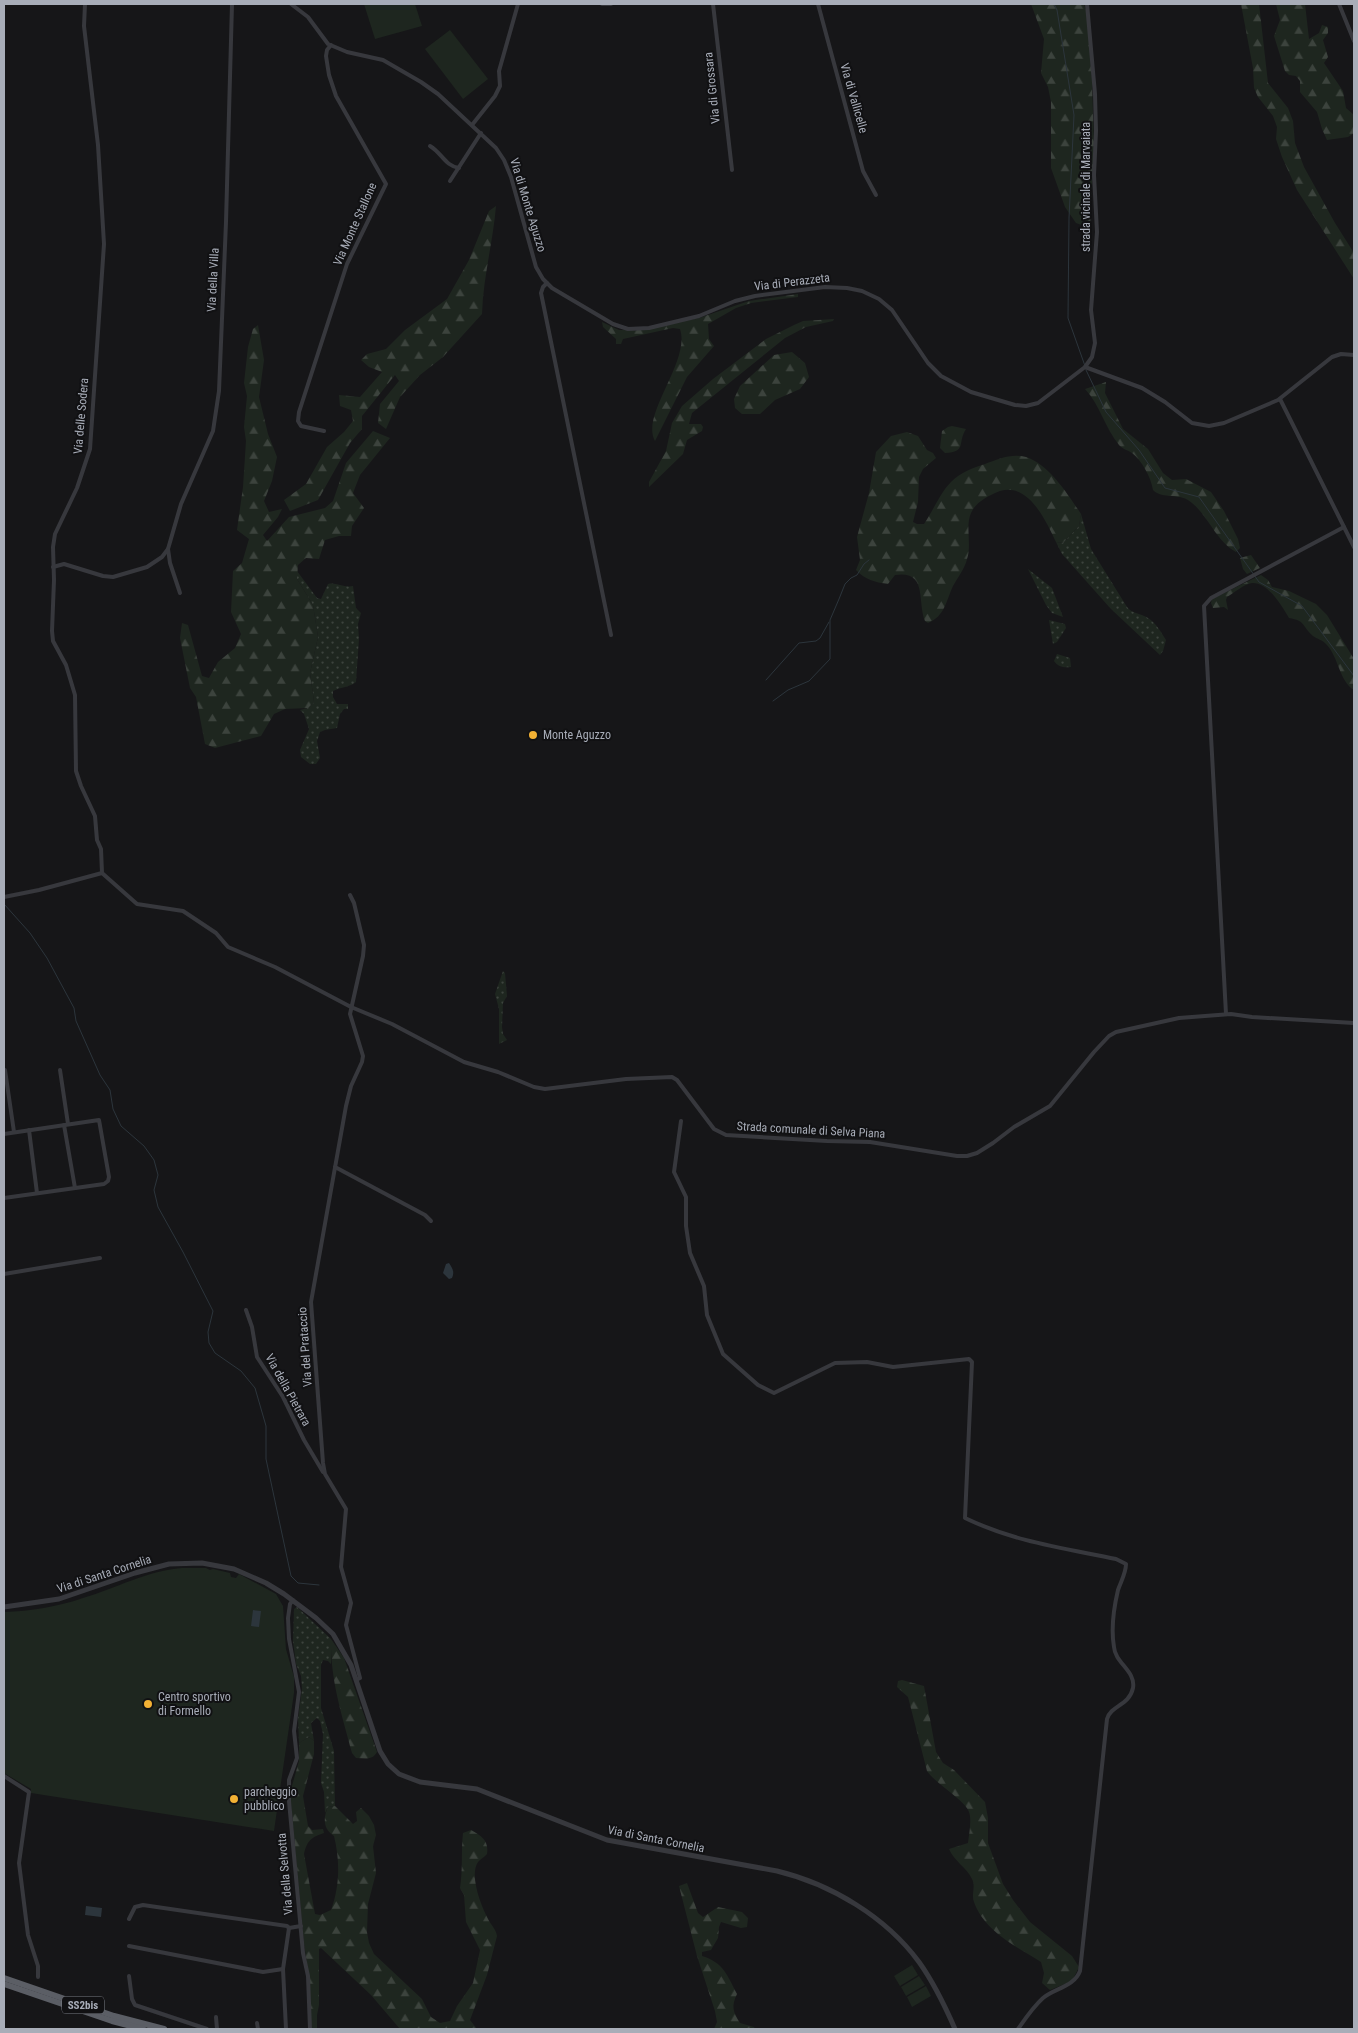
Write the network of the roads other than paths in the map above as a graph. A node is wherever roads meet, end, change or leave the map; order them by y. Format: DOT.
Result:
graph roads {
  1 [pos="85,4"];
  2 [pos="232,4"];
  3 [pos="291,4"];
  4 [pos="518,4"];
  5 [pos="602,4"];
  6 [pos="611,4"];
  7 [pos="713,4"];
  8 [pos="818,4"];
  9 [pos="1086,4"];
  10 [pos="1340,4"];
  11 [pos="1354,40"];
  12 [pos="330,45"];
  13 [pos="472,125"];
  14 [pos="481,134"];
  15 [pos="430,146"];
  16 [pos="458,168"];
  17 [pos="732,170"];
  18 [pos="450,182"];
  19 [pos="876,195"];
  20 [pos="546,282"];
  21 [pos="1354,355"];
  22 [pos="1085,367"];
  23 [pos="1280,398"];
  24 [pos="324,431"];
  25 [pos="1344,527"];
  26 [pos="1354,547"];
  27 [pos="168,549"];
  28 [pos="53,567"];
  29 [pos="180,593"];
  30 [pos="611,634"];
  31 [pos="102,873"];
  32 [pos="350,895"];
  33 [pos="4,897"];
  34 [pos="351,1007"];
  35 [pos="1226,1014"];
  36 [pos="1354,1022"];
  37 [pos="6,1070"];
  38 [pos="60,1070"];
  39 [pos="681,1121"];
  40 [pos="66,1124"];
  41 [pos="29,1130"];
  42 [pos="14,1132"];
  43 [pos="4,1134"];
  44 [pos="335,1167"];
  45 [pos="75,1188"];
  46 [pos="37,1193"];
  47 [pos="4,1198"];
  48 [pos="431,1221"];
  49 [pos="100,1258"];
  50 [pos="4,1274"];
  51 [pos="246,1310"];
  52 [pos="325,1474"];
  53 [pos="293,1600"];
  54 [pos="4,1607"];
  55 [pos="356,1680"];
  56 [pos="4,1776"];
  57 [pos="129,1919"];
  58 [pos="300,1926"];
  59 [pos="289,1928"];
  60 [pos="129,1946"];
  61 [pos="283,1969"];
  62 [pos="129,1976"];
  63 [pos="38,1977"];
  64 [pos="4,1978"];
  65 [pos="4,1984"];
  66 [pos="216,2017"];
  67 [pos="257,2023"];
  68 [pos="143,2029"];
  69 [pos="164,2029"];
  70 [pos="207,2029"];
  71 [pos="217,2029"];
  72 [pos="258,2029"];
  73 [pos="286,2029"];
  74 [pos="310,2029"];
  75 [pos="955,2029"];
  76 [pos="1018,2029"];
  1 -- 28 [label="street, Via delle Sodera"];
  2 -- 27 [label="street, Via della Villa"];
  3 -- 12 [label="street"];
  4 -- 13 [label="street"];
  5 -- 6 [label="street"];
  7 -- 17 [label="street, Via di Grossara"];
  8 -- 19 [label="street, Via di Vallicelle"];
  9 -- 22 [label="street, strada vicinale di Marvaiata"];
  10 -- 11 [label="street"];
  12 -- 13 [label="street, Via di Monte Aguzzo"];
  12 -- 24 [label="street, Via Monte Stallone"];
  13 -- 14 [label="street, Via di Monte Aguzzo"];
  14 -- 16 [label="street"];
  14 -- 20 [label="street, Via di Monte Aguzzo"];
  15 -- 16 [label="street"];
  16 -- 18 [label="street"];
  20 -- 22 [label="street, Via di Perazzeta"];
  20 -- 30 [label="street"];
  21 -- 23 [label="street"];
  22 -- 23 [label="street"];
  23 -- 25 [label="street"];
  25 -- 26 [label="street"];
  25 -- 35 [label="street"];
  27 -- 28 [label="street, Via della Villa"];
  27 -- 29 [label="street, Via della Villa"];
  28 -- 31 [label="street, Via delle Sodera"];
  31 -- 33 [label="street"];
  31 -- 34 [label="street"];
  32 -- 34 [label="street"];
  34 -- 35 [label="street, Strada comunale di Selva Piana"];
  34 -- 44 [label="street, Via del Prataccio"];
  35 -- 36 [label="street, Strada comunale di Selva Piana"];
  37 -- 42 [label="street"];
  38 -- 40 [label="street"];
  39 -- 76 [label="street"];
  40 -- 41 [label="street"];
  40 -- 45 [label="street"];
  40 -- 45 [label="street"];
  41 -- 42 [label="street"];
  41 -- 46 [label="street"];
  42 -- 43 [label="street"];
  44 -- 48 [label="street"];
  44 -- 52 [label="street, Via del Prataccio"];
  45 -- 46 [label="street"];
  46 -- 47 [label="street"];
  49 -- 50 [label="street"];
  51 -- 52 [label="street, Via della Pietrara"];
  52 -- 55 [label="street, Via del Prataccio"];
  53 -- 54 [label="street, Via di Santa Cornelia"];
  53 -- 55 [label="street, Via di Santa Cornelia"];
  53 -- 58 [label="street, Via della Selvotta"];
  55 -- 75 [label="street, Via di Santa Cornelia"];
  56 -- 63 [label="street"];
  57 -- 59 [label="street"];
  58 -- 59 [label="street"];
  58 -- 74 [label="street, Via della Selvotta"];
  59 -- 61 [label="street"];
  60 -- 61 [label="street"];
  61 -- 73 [label="street"];
  62 -- 70 [label="street"];
  64 -- 69 [label="highway, SS2bis"];
  65 -- 68 [label="highway, SS2bis"];
  66 -- 71 [label="street"];
  67 -- 72 [label="street"];
}
